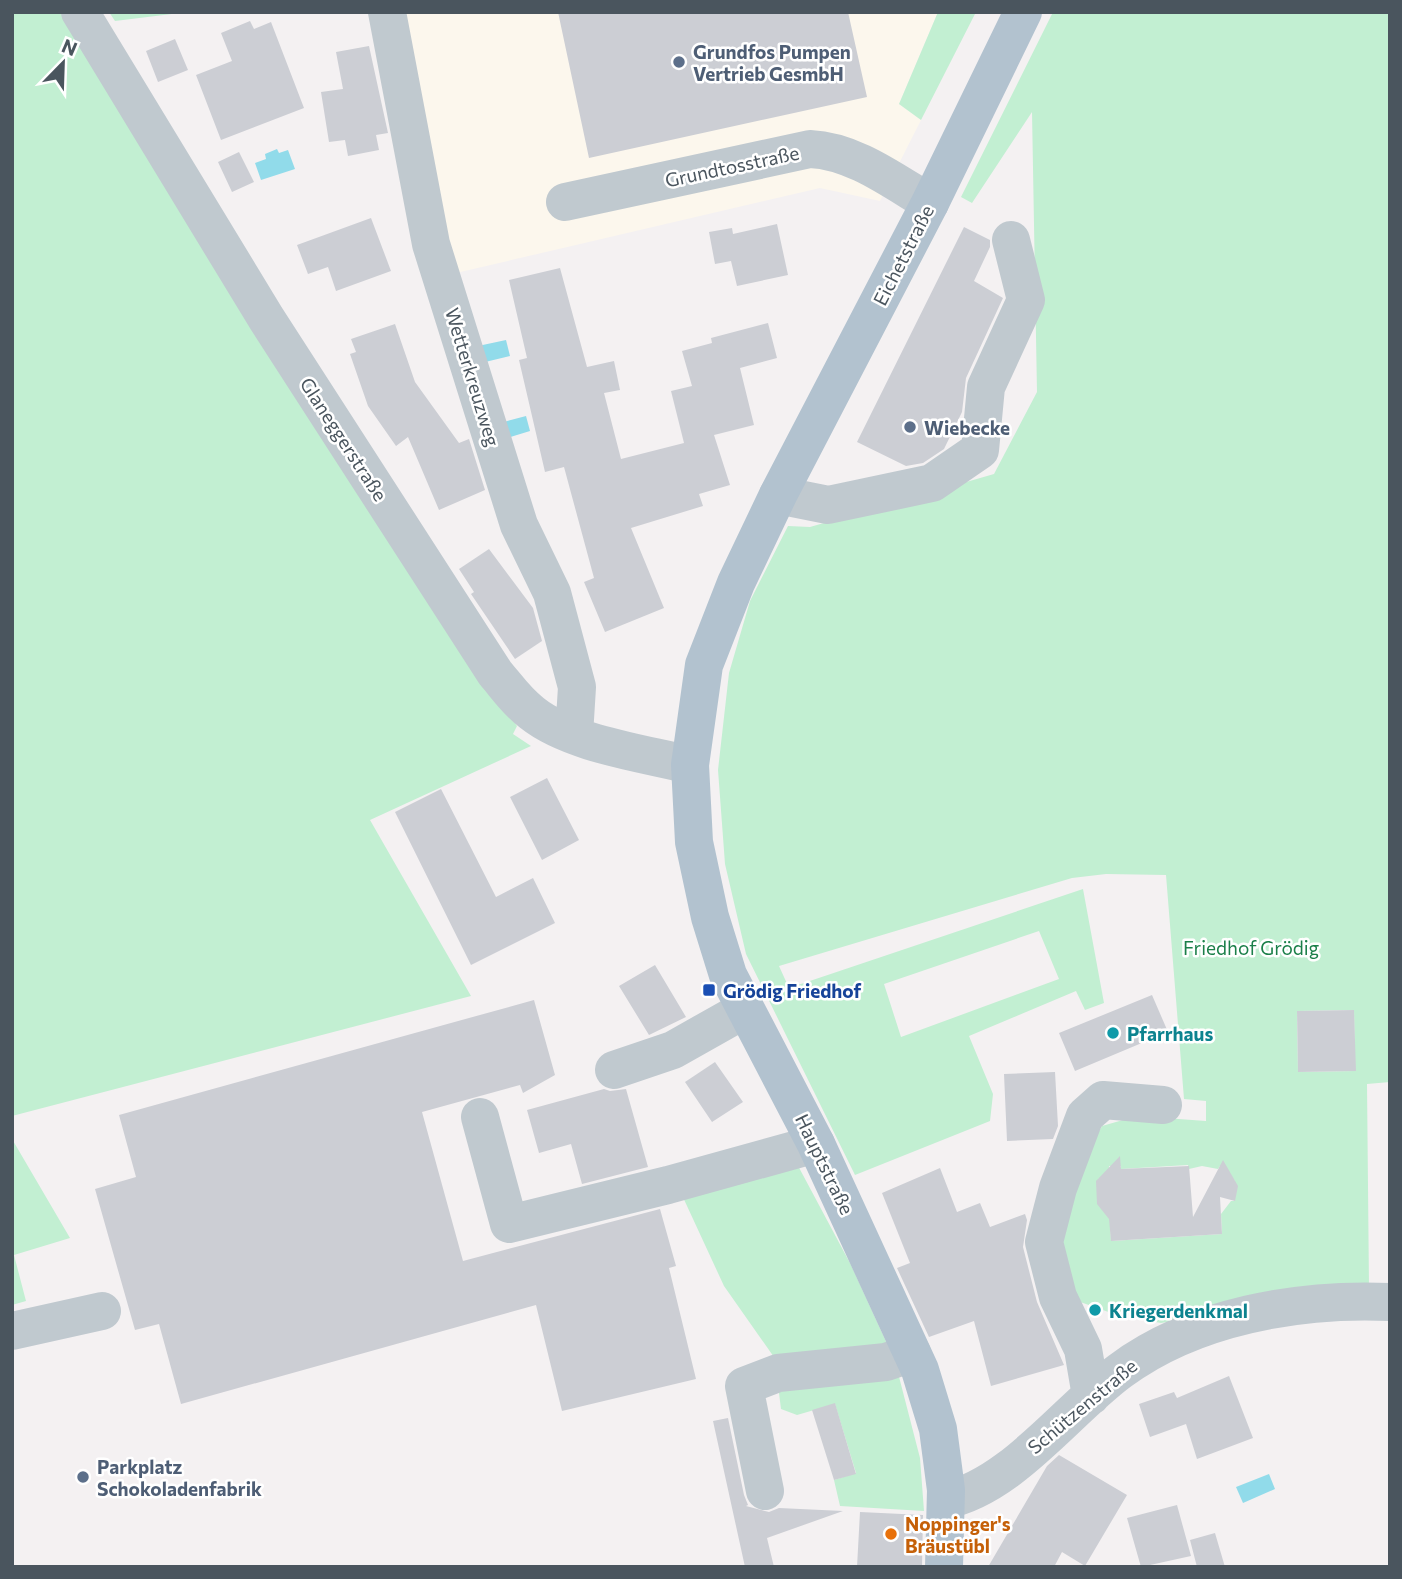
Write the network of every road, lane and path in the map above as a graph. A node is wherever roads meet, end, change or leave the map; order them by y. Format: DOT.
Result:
graph roads {
  1 [pos="80,12"];
  2 [pos="387,12"];
  3 [pos="1023,12"];
  4 [pos="565,202"];
  5 [pos="930,203"];
  6 [pos="1011,240"];
  7 [pos="778,495"];
  8 [pos="574,735"];
  9 [pos="690,765"];
  10 [pos="744,1010"];
  11 [pos="614,1070"];
  12 [pos="1163,1105"];
  13 [pos="480,1117"];
  14 [pos="816,1144"];
  15 [pos="1390,1301"];
  16 [pos="102,1311"];
  17 [pos="12,1331"];
  18 [pos="912,1353"];
  19 [pos="1091,1396"];
  20 [pos="765,1491"];
  21 [pos="946,1500"];
  22 [pos="944,1567"];
  1 -- 8 [label="street, Glaneggerstraße"];
  2 -- 8 [label="street, Wetterkreuzweg"];
  3 -- 5 [label="main road, Eichetstraße"];
  4 -- 5 [label="street, Grundtosstraße"];
  5 -- 7 [label="main road, Eichetstraße"];
  6 -- 7 [label="street"];
  7 -- 9 [label="main road, Eichetstraße"];
  8 -- 9 [label="street, Glaneggerstraße"];
  9 -- 10 [label="main road, Hauptstraße"];
  10 -- 11 [label="street"];
  10 -- 14 [label="main road, Hauptstraße"];
  12 -- 19 [label="street"];
  13 -- 14 [label="street"];
  14 -- 18 [label="main road, Hauptstraße"];
  15 -- 19 [label="street, Schützenstraße"];
  16 -- 17 [label="street"];
  18 -- 20 [label="street"];
  18 -- 21 [label="main road, Hauptstraße"];
  19 -- 21 [label="street, Schützenstraße"];
  21 -- 22 [label="main road, Hauptstraße"];
}
